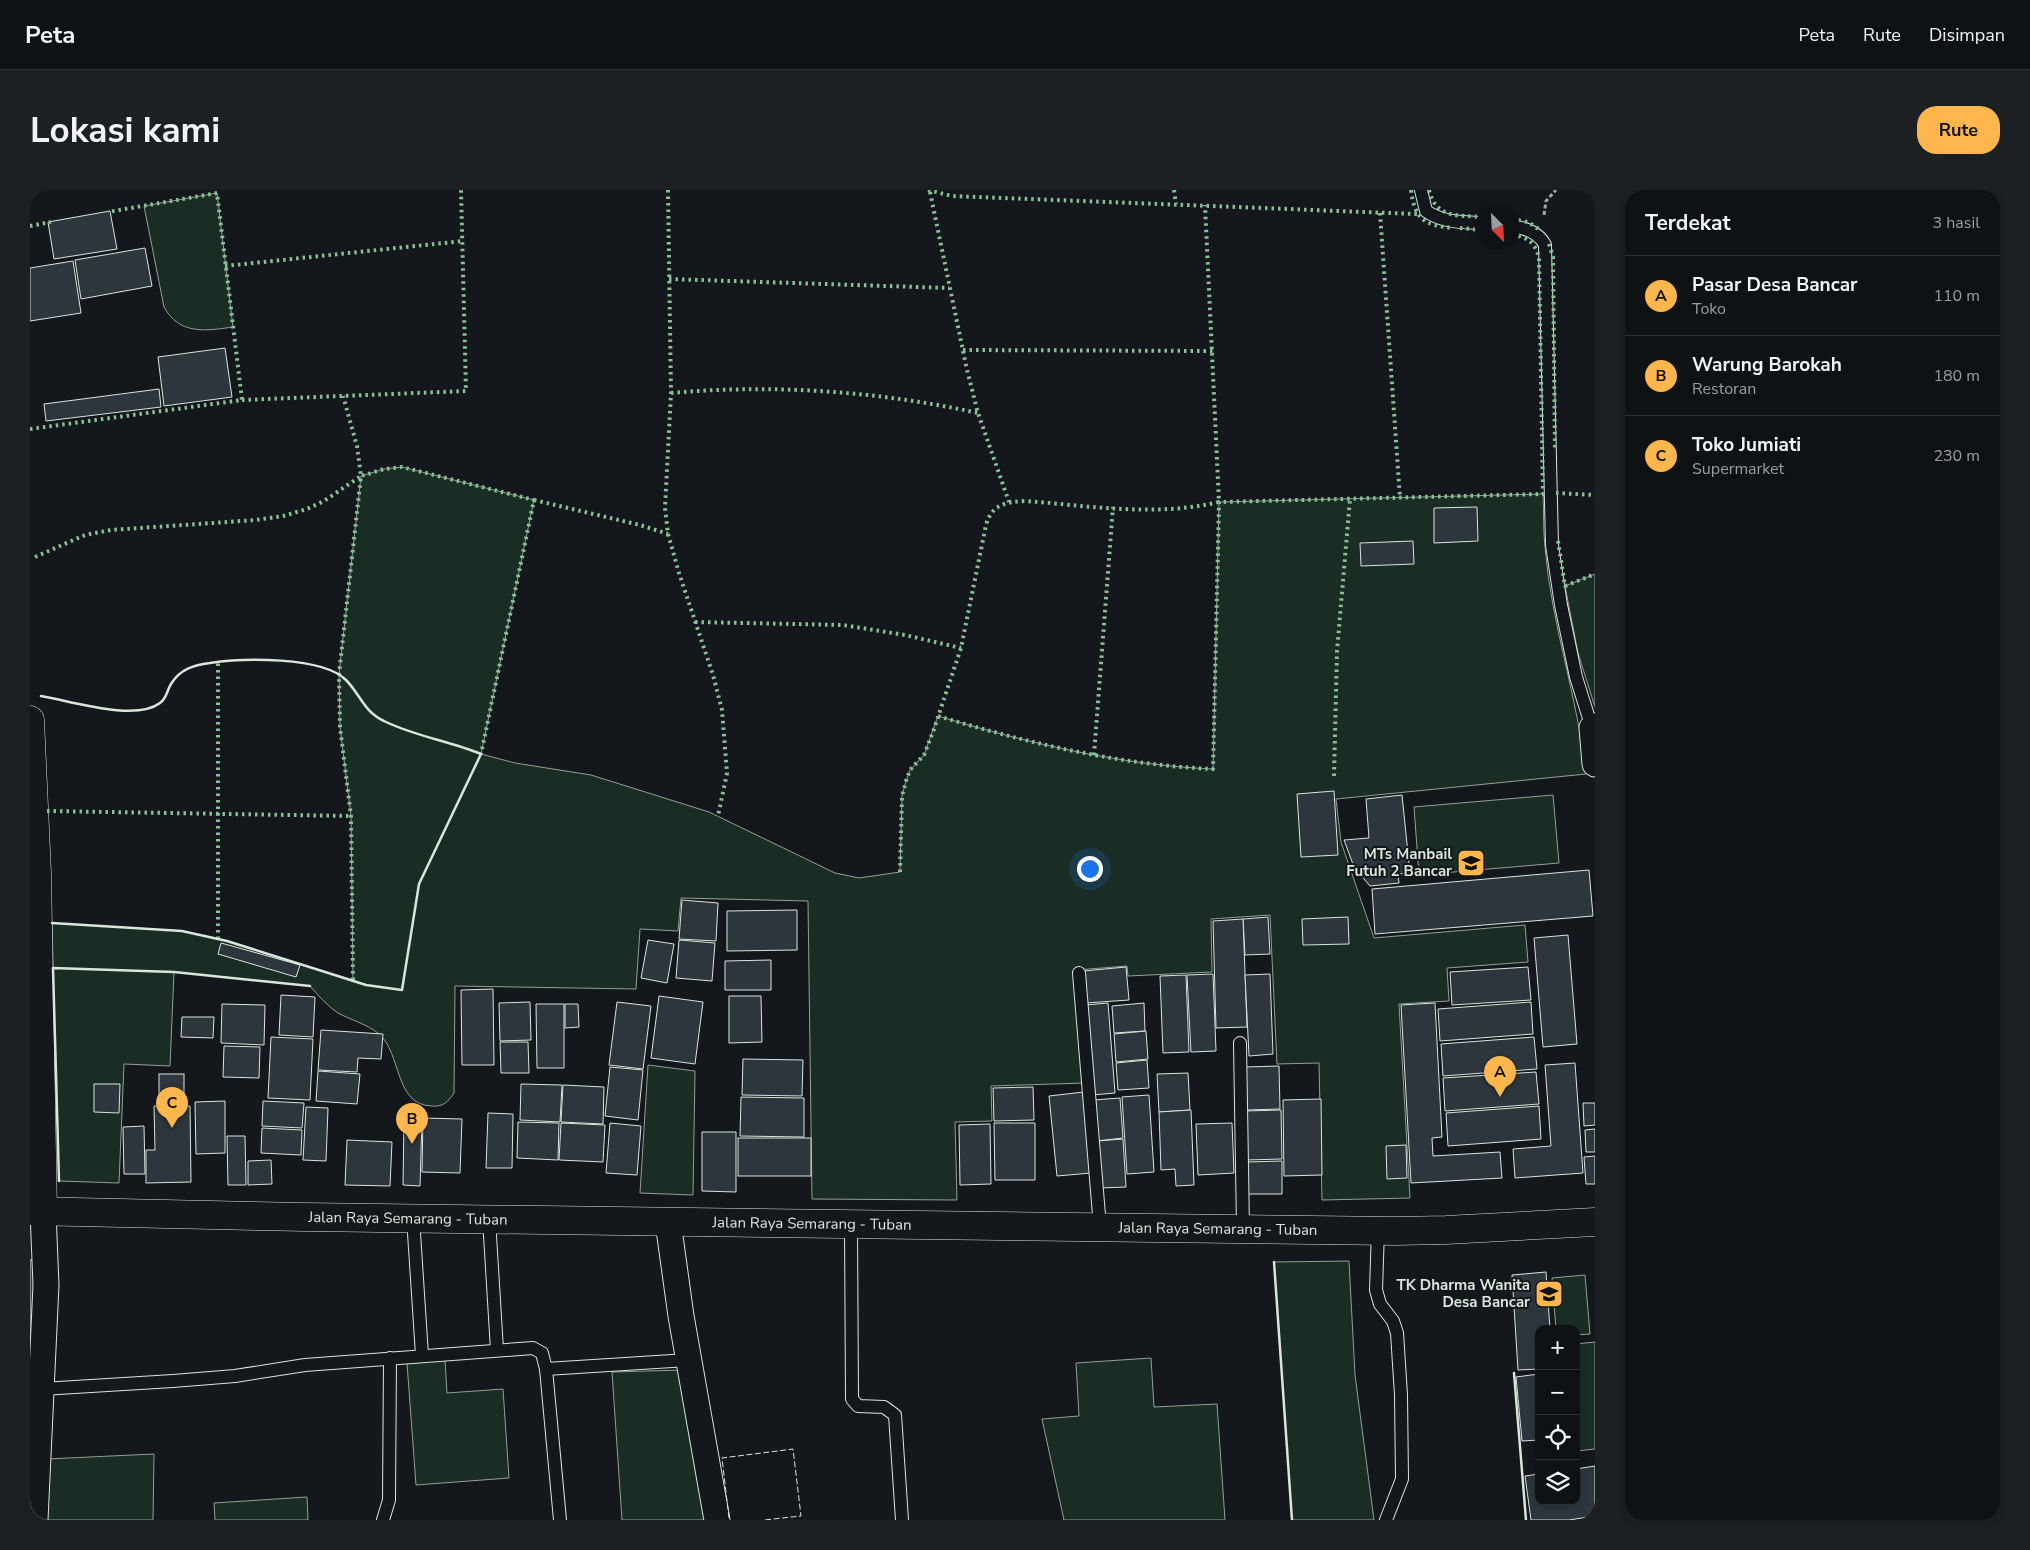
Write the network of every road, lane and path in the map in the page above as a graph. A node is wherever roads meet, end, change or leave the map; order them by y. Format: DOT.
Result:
graph roads {
  1 [pos="1421,190"];
  2 [pos="1556,190"];
  3 [pos="1475,223"];
  4 [pos="1520,228"];
  5 [pos="1541,238"];
  6 [pos="30,720"];
  7 [pos="1594,727"];
  8 [pos="1595,764"];
  9 [pos="1079,973"];
  10 [pos="1240,1043"];
  11 [pos="37,1212"];
  12 [pos="414,1218"];
  13 [pos="489,1219"];
  14 [pos="668,1222"];
  15 [pos="1595,1222"];
  16 [pos="851,1224"];
  17 [pos="1100,1227"];
  18 [pos="1243,1229"];
  19 [pos="1378,1230"];
  20 [pos="497,1350"];
  21 [pos="422,1355"];
  22 [pos="390,1358"];
  23 [pos="688,1360"];
  24 [pos="546,1369"];
  25 [pos="42,1389"];
  26 [pos="35,1520"];
  27 [pos="383,1520"];
  28 [pos="560,1520"];
  29 [pos="717,1520"];
  30 [pos="902,1520"];
  31 [pos="1386,1520"];
  1 -- 3 [label="lane"];
  2 -- 5 [label="path"];
  4 -- 5 [label="lane"];
  5 -- 7 [label="lane"];
  6 -- 11 [label="main road"];
  7 -- 8 [label="street"];
  9 -- 17 [label="lane"];
  10 -- 18 [label="lane"];
  11 -- 12 [label="main road, Jalan Raya Semarang - Tuban"];
  11 -- 25 [label="street"];
  12 -- 13 [label="main road, Jalan Raya Semarang - Tuban"];
  12 -- 21 [label="lane"];
  13 -- 14 [label="main road, Jalan Raya Semarang - Tuban"];
  13 -- 20 [label="lane"];
  14 -- 16 [label="main road, Jalan Raya Semarang - Tuban"];
  14 -- 23 [label="street"];
  15 -- 19 [label="main road, Jalan Raya Semarang - Tuban"];
  16 -- 17 [label="main road, Jalan Raya Semarang - Tuban"];
  16 -- 30 [label="lane"];
  17 -- 18 [label="main road, Jalan Raya Semarang - Tuban"];
  18 -- 19 [label="main road, Jalan Raya Semarang - Tuban"];
  19 -- 31 [label="lane"];
  20 -- 21 [label="lane"];
  20 -- 24 [label="lane"];
  21 -- 22 [label="lane"];
  22 -- 25 [label="lane"];
  22 -- 27 [label="lane"];
  23 -- 24 [label="lane"];
  23 -- 29 [label="street"];
  24 -- 28 [label="lane"];
  25 -- 26 [label="street"];
}
